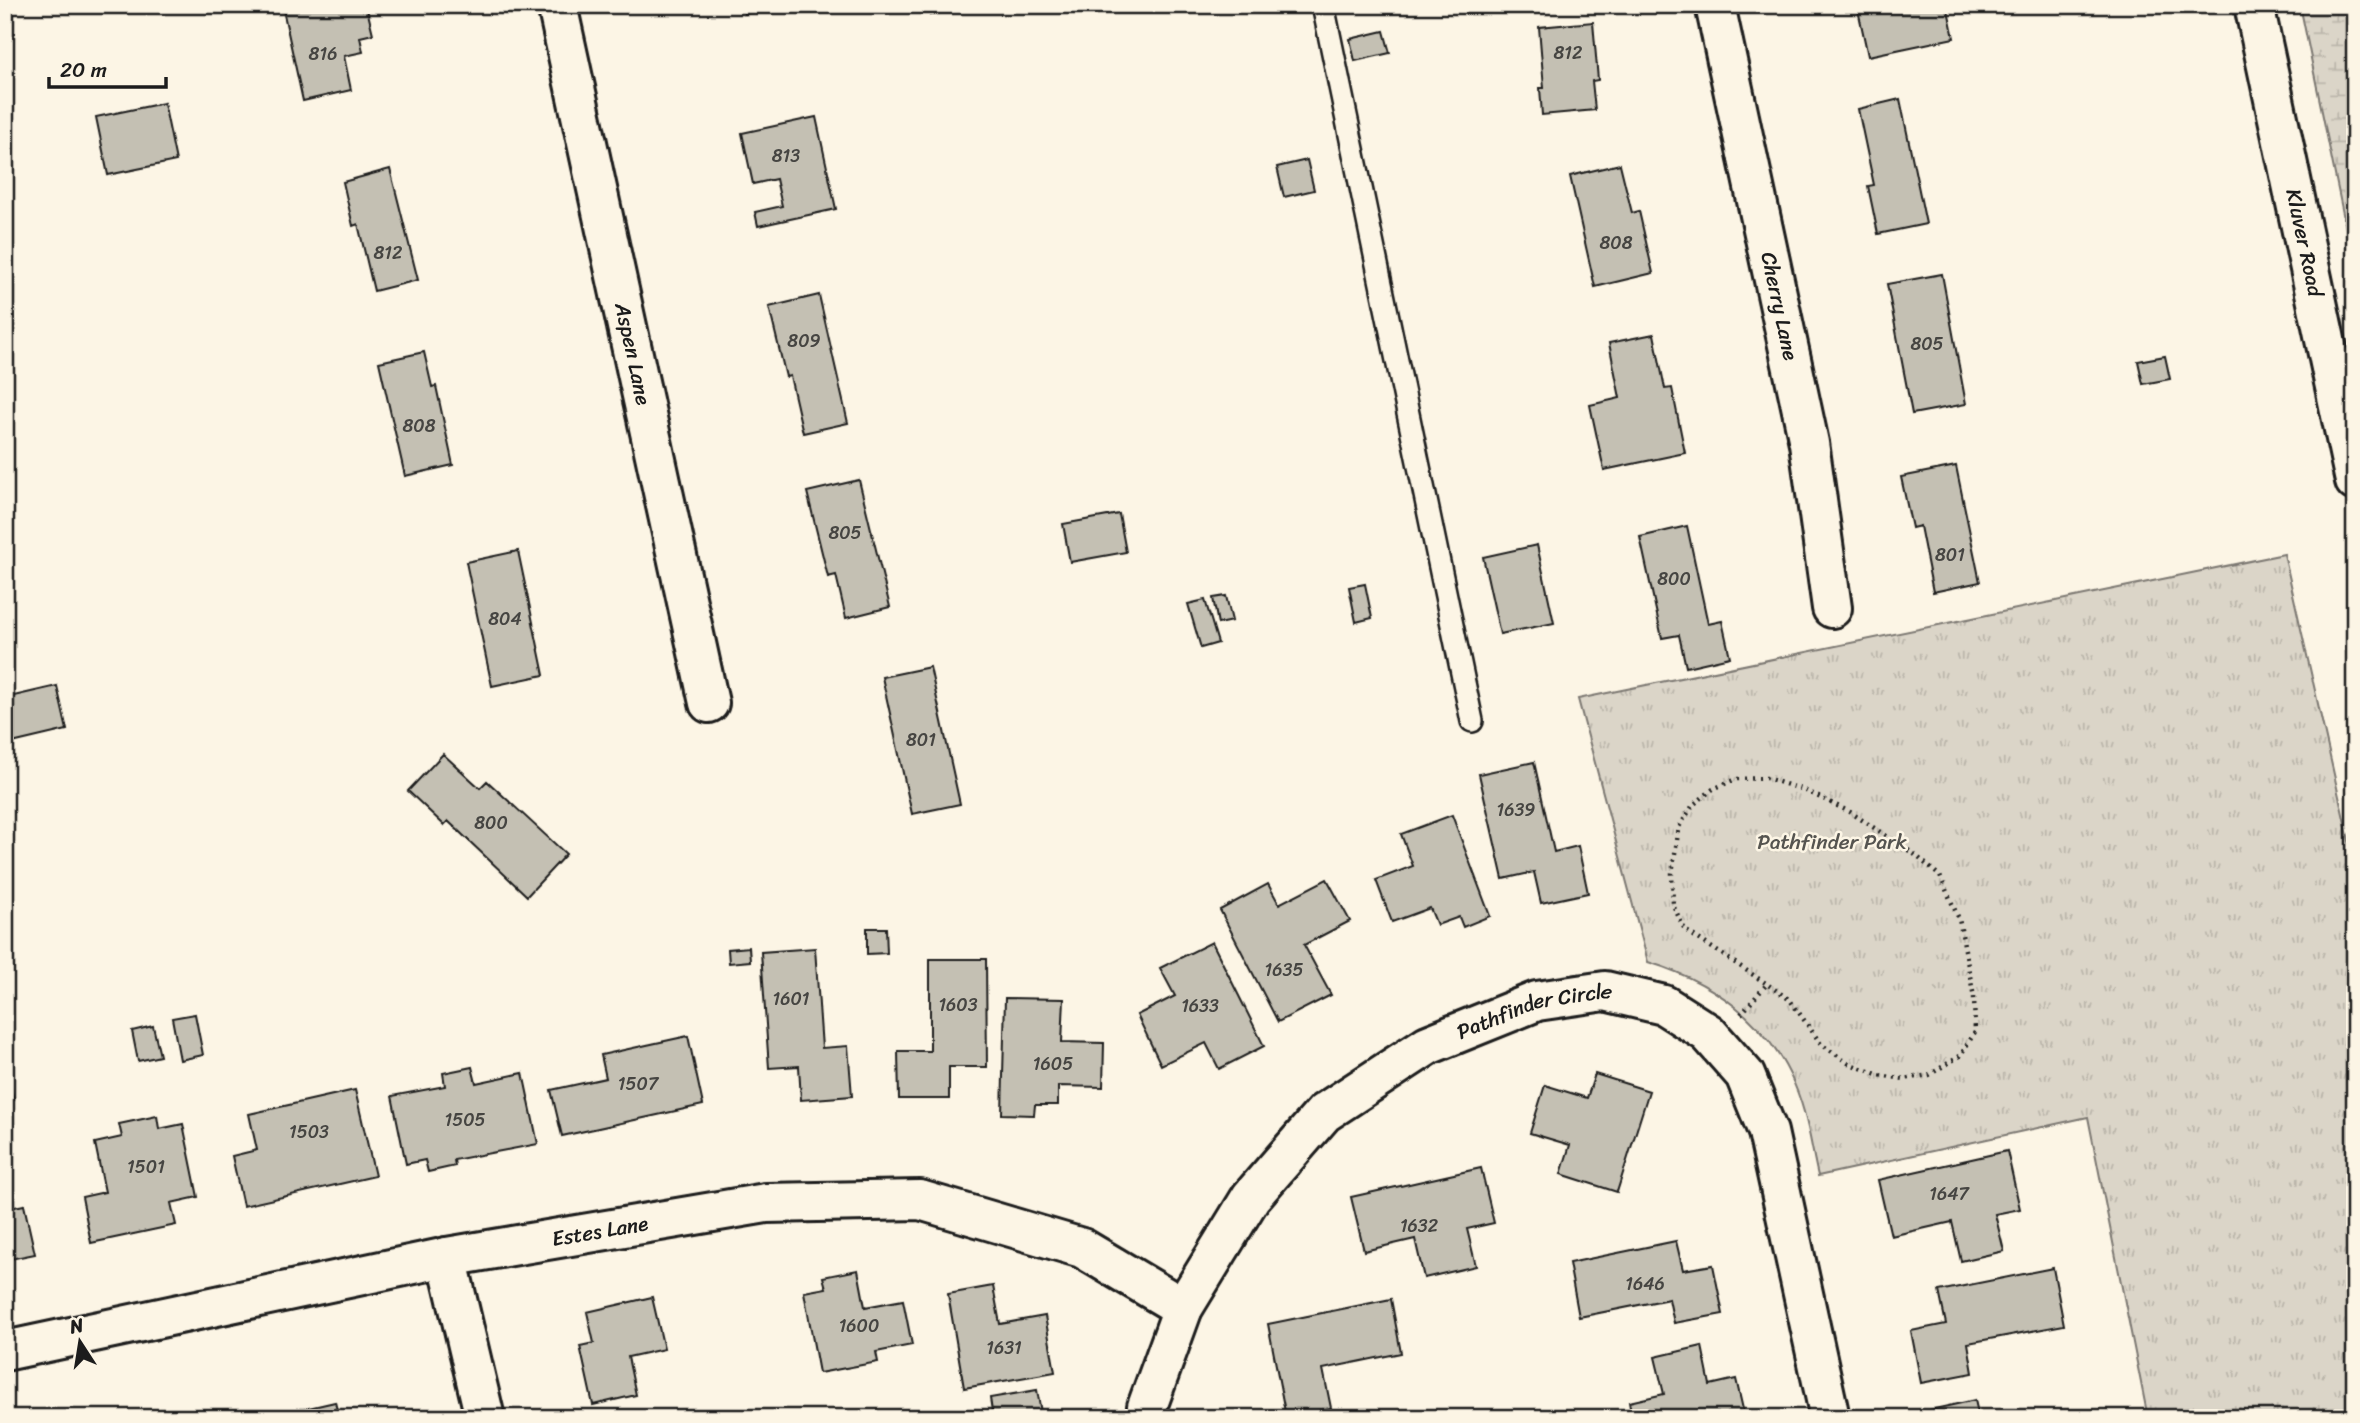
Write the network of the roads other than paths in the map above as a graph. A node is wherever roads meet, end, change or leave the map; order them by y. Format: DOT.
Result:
graph roads {
  1 [pos="557,5"];
  2 [pos="1323,5"];
  3 [pos="1715,5"];
  4 [pos="2254,5"];
  5 [pos="2355,481"];
  6 [pos="1832,608"];
  7 [pos="709,703"];
  8 [pos="1472,721"];
  9 [pos="447,1257"];
  10 [pos="1183,1308"];
  11 [pos="5,1351"];
  12 [pos="485,1418"];
  13 [pos="1146,1418"];
  14 [pos="1830,1418"];
  1 -- 7 [label="street, Aspen Lane"];
  2 -- 8 [label="lane"];
  3 -- 6 [label="street, Cherry Lane"];
  4 -- 5 [label="street, Kluver Road"];
  9 -- 10 [label="street, Estes Lane"];
  9 -- 11 [label="street, Estes Lane"];
  9 -- 12 [label="street"];
  10 -- 13 [label="street, Pathfinder Circle"];
  10 -- 14 [label="street, Pathfinder Circle"];
}
